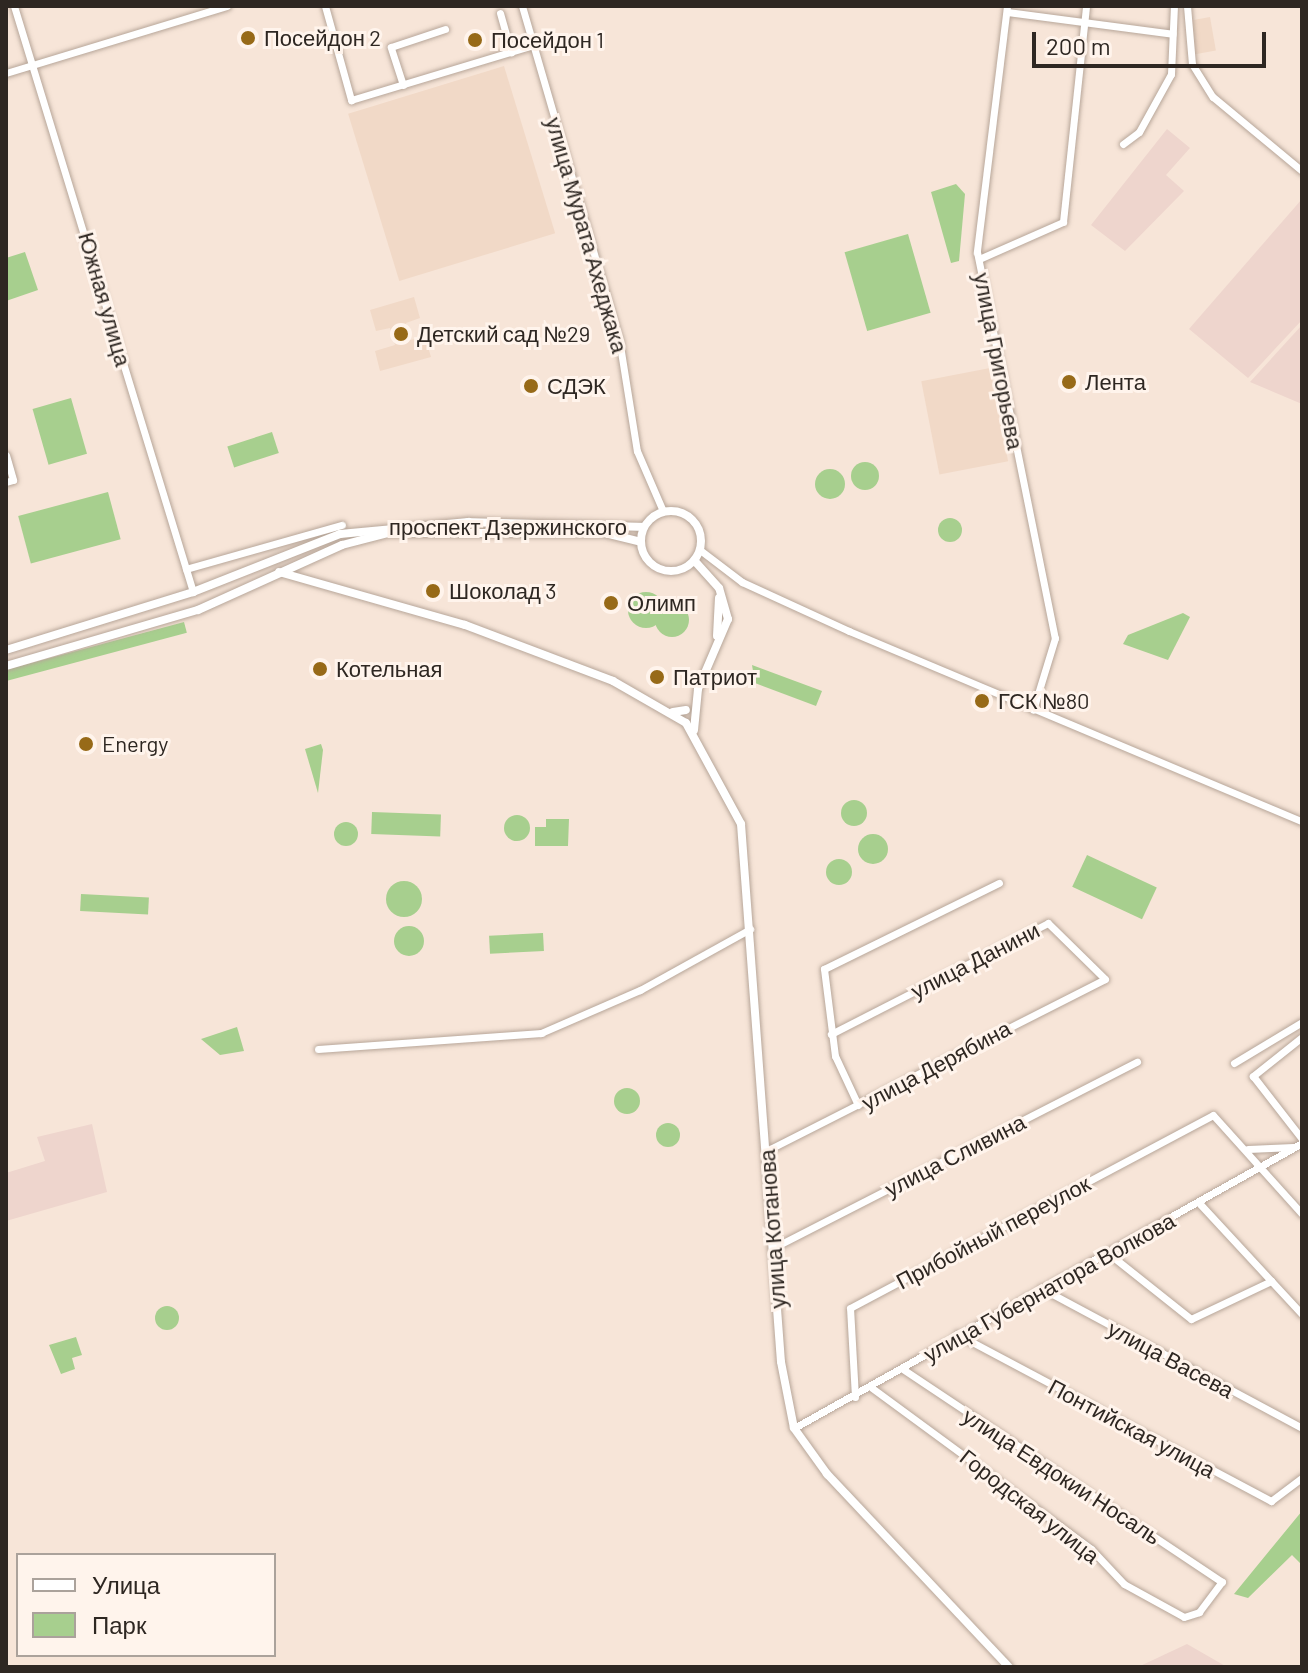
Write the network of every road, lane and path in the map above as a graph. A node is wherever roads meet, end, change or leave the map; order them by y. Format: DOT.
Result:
graph roads {
  1 [pos="14,6"];
  2 [pos="227,6"];
  3 [pos="325,6"];
  4 [pos="522,6"];
  5 [pos="1086,6"];
  6 [pos="1174,6"];
  7 [pos="1187,6"];
  8 [pos="1007,9"];
  9 [pos="500,13"];
  10 [pos="1085,21"];
  11 [pos="445,29"];
  12 [pos="1173,34"];
  13 [pos="533,45"];
  14 [pos="511,52"];
  15 [pos="33,65"];
  16 [pos="6,73"];
  17 [pos="403,85"];
  18 [pos="1123,144"];
  19 [pos="1302,171"];
  20 [pos="979,259"];
  21 [pos="6,455"];
  22 [pos="6,482"];
  23 [pos="663,511"];
  24 [pos="342,525"];
  25 [pos="643,527"];
  26 [pos="641,542"];
  27 [pos="700,550"];
  28 [pos="695,561"];
  29 [pos="291,566"];
  30 [pos="186,569"];
  31 [pos="686,571"];
  32 [pos="279,572"];
  33 [pos="731,575"];
  34 [pos="297,578"];
  35 [pos="719,588"];
  36 [pos="193,592"];
  37 [pos="198,610"];
  38 [pos="6,650"];
  39 [pos="6,666"];
  40 [pos="686,710"];
  41 [pos="1033,710"];
  42 [pos="673,712"];
  43 [pos="686,723"];
  44 [pos="724,787"];
  45 [pos="1302,821"];
  46 [pos="999,883"];
  47 [pos="750,929"];
  48 [pos="1105,979"];
  49 [pos="1302,1022"];
  50 [pos="831,1034"];
  51 [pos="1302,1037"];
  52 [pos="318,1049"];
  53 [pos="1137,1062"];
  54 [pos="1234,1063"];
  55 [pos="858,1105"];
  56 [pos="1300,1143"];
  57 [pos="1248,1149"];
  58 [pos="766,1151"];
  59 [pos="1264,1169"];
  60 [pos="1200,1204"];
  61 [pos="1302,1214"];
  62 [pos="773,1248"];
  63 [pos="1108,1253"];
  64 [pos="1271,1281"];
  65 [pos="1041,1288"];
  66 [pos="1302,1314"];
  67 [pos="957,1334"];
  68 [pos="903,1369"];
  69 [pos="872,1388"];
  70 [pos="855,1397"];
  71 [pos="794,1428"];
  72 [pos="1302,1428"];
  73 [pos="1302,1478"];
  74 [pos="1222,1582"];
  75 [pos="1009,1667"];
  1 -- 15 [label="street, Южная улица"];
  2 -- 15 [label="street"];
  3 -- 17 [label="street"];
  4 -- 13 [label="street, улица Мурата Ахеджака"];
  5 -- 10 [label="street"];
  6 -- 12 [label="street"];
  7 -- 19 [label="street"];
  8 -- 10 [label="street"];
  8 -- 20 [label="street, улица Григорьева"];
  9 -- 14 [label="street"];
  10 -- 12 [label="street"];
  10 -- 20 [label="street"];
  11 -- 17 [label="street"];
  12 -- 18 [label="street"];
  13 -- 14 [label="street"];
  13 -- 23 [label="street, улица Мурата Ахеджака"];
  14 -- 17 [label="street"];
  15 -- 16 [label="street"];
  15 -- 30 [label="street, Южная улица"];
  20 -- 41 [label="street, улица Григорьева"];
  21 -- 22 [label="street"];
  23 -- 25 [label="street"];
  23 -- 27 [label="street"];
  24 -- 30 [label="street"];
  25 -- 26 [label="street"];
  25 -- 36 [label="street, проспект Дзержинского"];
  26 -- 29 [label="street, проспект Дзержинского"];
  26 -- 31 [label="street"];
  27 -- 28 [label="street"];
  27 -- 33 [label="street"];
  28 -- 31 [label="street"];
  28 -- 35 [label="street"];
  29 -- 32 [label="street, проспект Дзержинского"];
  29 -- 34 [label="street"];
  30 -- 36 [label="street, Южная улица"];
  31 -- 40 [label="street"];
  32 -- 34 [label="street"];
  32 -- 37 [label="street, проспект Дзержинского"];
  33 -- 35 [label="street"];
  33 -- 41 [label="street"];
  34 -- 42 [label="street"];
  35 -- 44 [label="street"];
  36 -- 37 [label="street"];
  36 -- 38 [label="street, проспект Дзержинского"];
  37 -- 39 [label="street, проспект Дзержинского"];
  40 -- 42 [label="street"];
  40 -- 43 [label="street"];
  41 -- 45 [label="street"];
  42 -- 43 [label="street"];
  43 -- 44 [label="street, улица Котанова"];
  44 -- 47 [label="street, улица Котанова"];
  46 -- 50 [label="street"];
  47 -- 52 [label="street"];
  47 -- 58 [label="street, улица Котанова"];
  48 -- 50 [label="street, улица Данини"];
  48 -- 55 [label="street, улица Дерябина"];
  49 -- 54 [label="street"];
  50 -- 55 [label="street"];
  51 -- 56 [label="street"];
  53 -- 62 [label="street, улица Сливина"];
  55 -- 58 [label="street, улица Дерябина"];
  56 -- 57 [label="street"];
  56 -- 59 [label="street, улица Губернатора Волкова"];
  57 -- 59 [label="street"];
  57 -- 70 [label="street, Прибойный переулок"];
  58 -- 62 [label="street, улица Котанова"];
  59 -- 60 [label="street, улица Губернатора Волкова"];
  59 -- 61 [label="street"];
  60 -- 63 [label="street, улица Губернатора Волкова"];
  60 -- 64 [label="street"];
  62 -- 71 [label="street, улица Котанова"];
  63 -- 64 [label="street"];
  63 -- 65 [label="street, улица Губернатора Волкова"];
  64 -- 66 [label="street"];
  65 -- 67 [label="street, улица Губернатора Волкова"];
  65 -- 72 [label="street, улица Васева"];
  67 -- 68 [label="street, улица Губернатора Волкова"];
  67 -- 73 [label="street, Понтийская улица"];
  68 -- 69 [label="street, улица Губернатора Волкова"];
  68 -- 74 [label="street, улица Евдокии Носаль"];
  69 -- 70 [label="street, улица Губернатора Волкова"];
  69 -- 74 [label="street, Городская улица"];
  70 -- 71 [label="street, улица Губернатора Волкова"];
  71 -- 75 [label="street, улица Котанова"];
}
